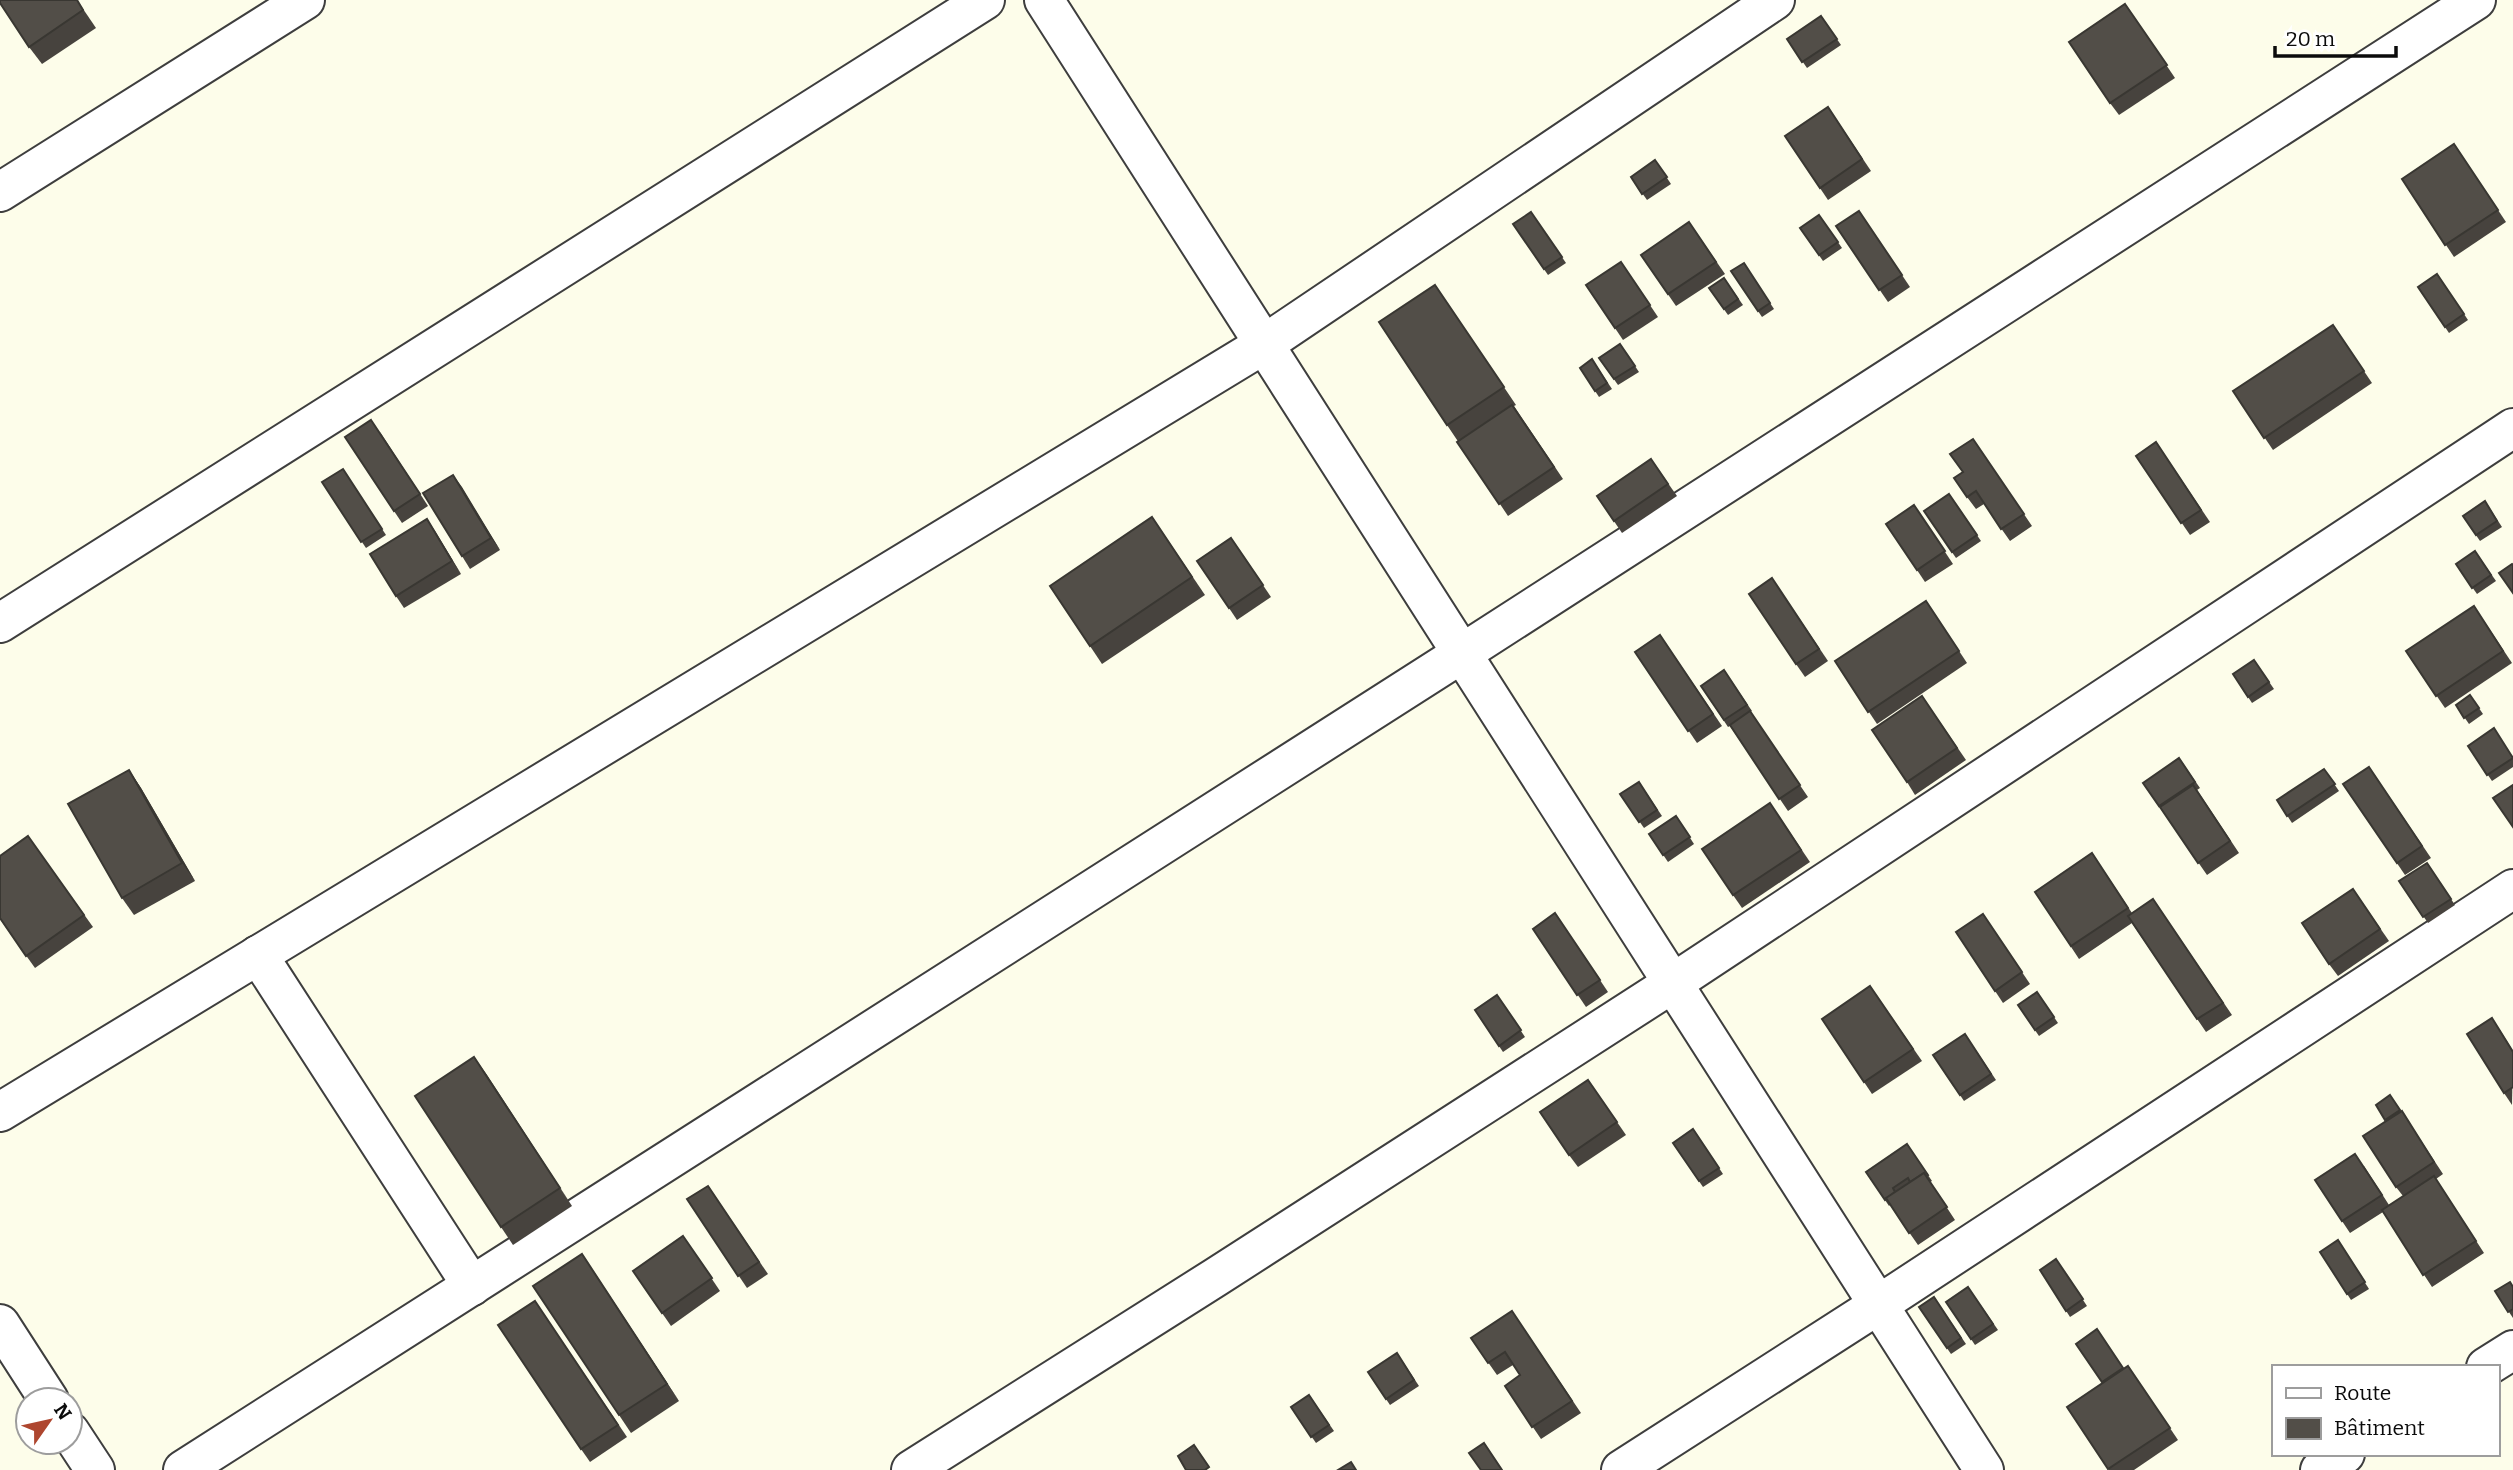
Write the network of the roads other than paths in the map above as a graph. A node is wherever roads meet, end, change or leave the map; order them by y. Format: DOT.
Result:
graph roads {
  1 [pos="305,0"];
  2 [pos="985,0"];
  3 [pos="1044,0"];
  4 [pos="1775,0"];
  5 [pos="2476,0"];
  6 [pos="0,192"];
  7 [pos="1263,345"];
  8 [pos="2513,428"];
  9 [pos="0,623"];
  10 [pos="1461,654"];
  11 [pos="2513,890"];
  12 [pos="258,955"];
  13 [pos="1673,983"];
  14 [pos="0,1112"];
  15 [pos="472,1286"];
  16 [pos="1878,1305"];
  17 [pos="0,1324"];
  18 [pos="2513,1350"];
  19 [pos="2489,1365"];
  20 [pos="40,1386"];
  21 [pos="84,1453"];
  22 [pos="2342,1456"];
  23 [pos="95,1470"];
  24 [pos="183,1470"];
  25 [pos="911,1470"];
  26 [pos="1621,1470"];
  27 [pos="1984,1470"];
  28 [pos="2320,1470"];
  1 -- 6 [label="street"];
  2 -- 9 [label="street"];
  3 -- 7 [label="street"];
  4 -- 7 [label="street"];
  5 -- 10 [label="street"];
  7 -- 10 [label="street"];
  7 -- 12 [label="street"];
  8 -- 13 [label="street"];
  10 -- 13 [label="street"];
  10 -- 15 [label="street"];
  11 -- 16 [label="street"];
  12 -- 14 [label="street"];
  12 -- 15 [label="street"];
  13 -- 16 [label="street"];
  13 -- 25 [label="street"];
  15 -- 24 [label="street"];
  16 -- 26 [label="street"];
  16 -- 27 [label="street"];
  17 -- 20 [label="street"];
  18 -- 19 [label="street"];
  21 -- 23 [label="street"];
  22 -- 28 [label="street"];
}
